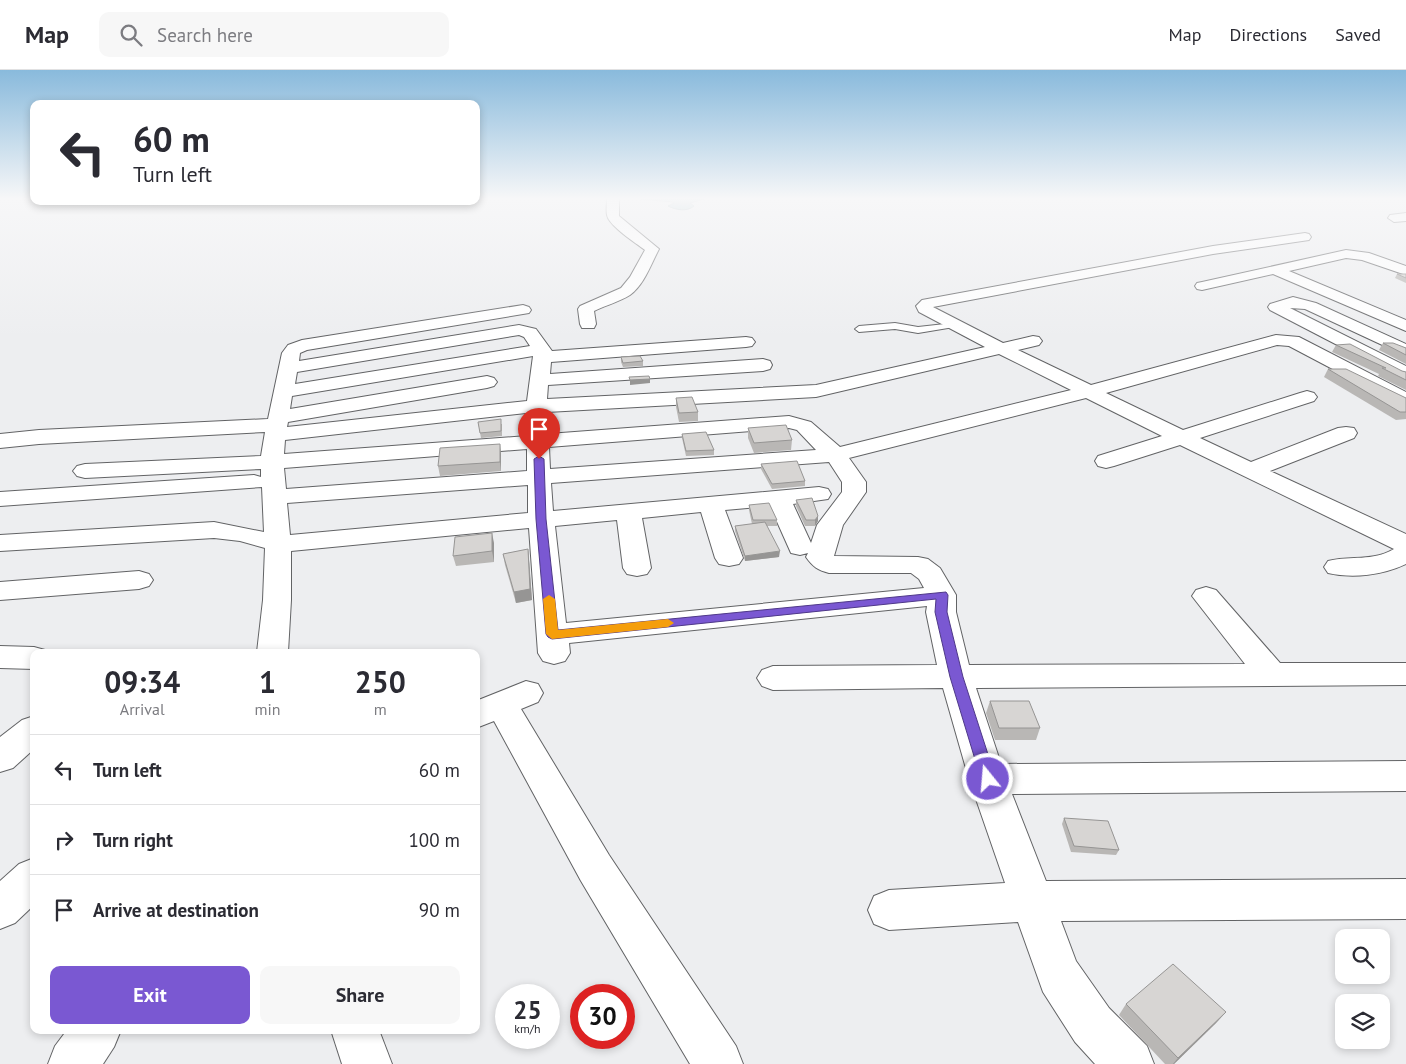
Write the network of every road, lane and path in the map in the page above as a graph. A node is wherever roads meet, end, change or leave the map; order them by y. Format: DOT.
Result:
graph roads {
  1 [pos="647,245"];
  2 [pos="1243,245"];
  3 [pos="1325,259"];
  4 [pos="1298,265"];
  5 [pos="1352,269"];
  6 [pos="1275,270"];
  7 [pos="1406,271"];
  8 [pos="1334,279"];
  9 [pos="1202,286"];
  10 [pos="523,310"];
  11 [pos="443,319"];
  12 [pos="588,324"];
  13 [pos="954,325"];
  14 [pos="1406,326"];
  15 [pos="859,329"];
  16 [pos="458,341"];
  17 [pos="1033,341"];
  18 [pos="746,342"];
  19 [pos="1002,348"];
  20 [pos="1406,351"];
  21 [pos="542,353"];
  22 [pos="472,360"];
  23 [pos="763,365"];
  24 [pos="288,368"];
  25 [pos="1406,373"];
  26 [pos="540,380"];
  27 [pos="487,382"];
  28 [pos="1090,391"];
  29 [pos="284,392"];
  30 [pos="1307,396"];
  31 [pos="1406,400"];
  32 [pos="536,406"];
  33 [pos="498,410"];
  34 [pos="277,426"];
  35 [pos="1346,433"];
  36 [pos="1181,437"];
  37 [pos="0,441"];
  38 [pos="538,441"];
  39 [pos="835,455"];
  40 [pos="1106,461"];
  41 [pos="1251,470"];
  42 [pos="85,471"];
  43 [pos="539,477"];
  44 [pos="273,480"];
  45 [pos="819,494"];
  46 [pos="778,497"];
  47 [pos="0,499"];
  48 [pos="710,503"];
  49 [pos="628,511"];
  50 [pos="541,519"];
  51 [pos="0,543"];
  52 [pos="278,544"];
  53 [pos="1406,544"];
  54 [pos="800,547"];
  55 [pos="1406,553"];
  56 [pos="729,558"];
  57 [pos="637,568"];
  58 [pos="1338,568"];
  59 [pos="139,580"];
  60 [pos="0,591"];
  61 [pos="942,595"];
  62 [pos="1206,596"];
  63 [pos="272,649"];
  64 [pos="0,658"];
  65 [pos="30,658"];
  66 [pos="1406,674"];
  67 [pos="1272,675"];
  68 [pos="956,677"];
  69 [pos="773,678"];
  70 [pos="501,704"];
  71 [pos="30,732"];
  72 [pos="0,758"];
  73 [pos="1406,776"];
  74 [pos="988,779"];
  75 [pos="30,881"];
  76 [pos="1406,899"];
  77 [pos="1030,901"];
  78 [pos="0,909"];
  79 [pos="889,910"];
  80 [pos="94,1034"];
  81 [pos="356,1034"];
  82 [pos="73,1064"];
  83 [pos="367,1064"];
  84 [pos="718,1064"];
  85 [pos="1129,1064"];
  1 -- 12 [label="street"];
  2 -- 13 [label="street"];
  3 -- 4 [label="street"];
  3 -- 5 [label="street"];
  3 -- 7 [label="street"];
  4 -- 6 [label="street"];
  4 -- 8 [label="street"];
  6 -- 9 [label="street"];
  6 -- 14 [label="street"];
  10 -- 11 [label="street"];
  11 -- 16 [label="street"];
  11 -- 24 [label="street"];
  13 -- 15 [label="lane"];
  13 -- 19 [label="street"];
  16 -- 21 [label="street"];
  16 -- 22 [label="street"];
  16 -- 24 [label="street"];
  17 -- 19 [label="street"];
  18 -- 21 [label="street"];
  19 -- 28 [label="street"];
  19 -- 32 [label="street"];
  20 -- 25 [label="street"];
  21 -- 22 [label="street"];
  21 -- 26 [label="street"];
  22 -- 27 [label="street"];
  22 -- 29 [label="street"];
  23 -- 26 [label="street"];
  24 -- 29 [label="street"];
  26 -- 32 [label="street"];
  27 -- 33 [label="street"];
  27 -- 34 [label="street"];
  28 -- 31 [label="street"];
  28 -- 36 [label="street"];
  28 -- 39 [label="street"];
  29 -- 34 [label="street"];
  30 -- 36 [label="street"];
  32 -- 33 [label="street"];
  32 -- 38 [label="street"];
  33 -- 34 [label="street"];
  34 -- 37 [label="street"];
  34 -- 44 [label="street"];
  35 -- 41 [label="street"];
  36 -- 40 [label="street"];
  36 -- 41 [label="street"];
  38 -- 39 [label="street"];
  38 -- 43 [label="street"];
  38 -- 44 [label="street"];
  39 -- 43 [label="street"];
  39 -- 61 [label="street"];
  41 -- 53 [label="street"];
  42 -- 44 [label="street"];
  43 -- 44 [label="street"];
  43 -- 50 [label="street"];
  44 -- 47 [label="street"];
  44 -- 52 [label="street"];
  45 -- 46 [label="street"];
  46 -- 48 [label="street"];
  46 -- 54 [label="street"];
  48 -- 49 [label="street"];
  48 -- 56 [label="street"];
  49 -- 50 [label="street"];
  49 -- 57 [label="street"];
  50 -- 52 [label="street"];
  50 -- 61 [label="street"];
  51 -- 52 [label="street"];
  52 -- 63 [label="street"];
  55 -- 58 [label="street"];
  59 -- 60 [label="street"];
  61 -- 68 [label="street"];
  62 -- 67 [label="street"];
  64 -- 65 [label="street"];
  66 -- 67 [label="street"];
  67 -- 68 [label="street"];
  68 -- 69 [label="street"];
  68 -- 74 [label="street"];
  70 -- 84 [label="street"];
  71 -- 72 [label="street"];
  73 -- 74 [label="street"];
  74 -- 77 [label="street"];
  75 -- 78 [label="street"];
  76 -- 77 [label="street"];
  77 -- 79 [label="street"];
  77 -- 85 [label="street"];
  80 -- 82 [label="street"];
  81 -- 83 [label="street"];
}
